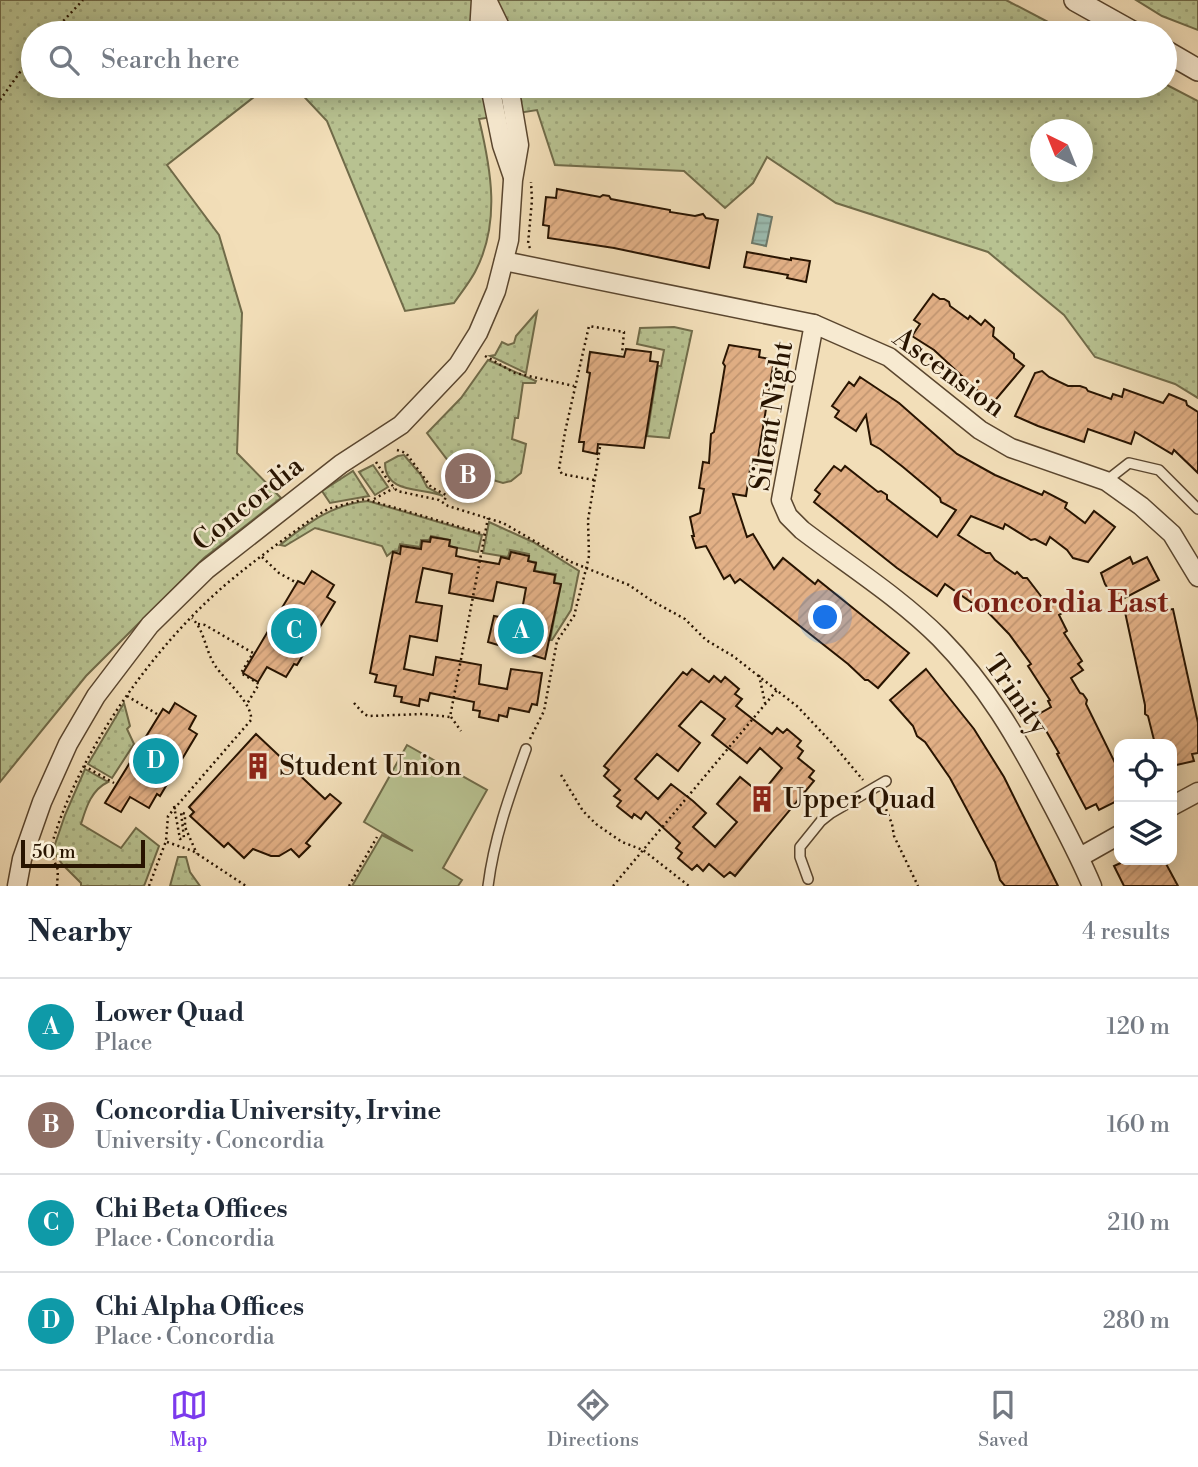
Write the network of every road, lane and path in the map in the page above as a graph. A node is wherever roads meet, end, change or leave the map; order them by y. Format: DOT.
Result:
graph roads {
  1 [pos="83,0"];
  2 [pos="481,0"];
  3 [pos="487,0"];
  4 [pos="1075,0"];
  5 [pos="63,21"];
  6 [pos="480,21"];
  7 [pos="497,21"];
  8 [pos="1113,21"];
  9 [pos="1177,58"];
  10 [pos="1198,70"];
  11 [pos="21,71"];
  12 [pos="492,98"];
  13 [pos="511,98"];
  14 [pos="0,100"];
  15 [pos="513,180"];
  16 [pos="504,261"];
  17 [pos="814,324"];
  18 [pos="622,354"];
  19 [pos="485,356"];
  20 [pos="575,386"];
  21 [pos="600,447"];
  22 [pos="397,450"];
  23 [pos="376,462"];
  24 [pos="594,480"];
  25 [pos="1106,481"];
  26 [pos="394,488"];
  27 [pos="374,499"];
  28 [pos="444,503"];
  29 [pos="1198,509"];
  30 [pos="788,516"];
  31 [pos="488,517"];
  32 [pos="484,534"];
  33 [pos="262,557"];
  34 [pos="586,569"];
  35 [pos="1198,577"];
  36 [pos="295,582"];
  37 [pos="192,618"];
  38 [pos="198,624"];
  39 [pos="759,675"];
  40 [pos="777,690"];
  41 [pos="127,696"];
  42 [pos="354,703"];
  43 [pos="765,704"];
  44 [pos="246,705"];
  45 [pos="157,714"];
  46 [pos="450,717"];
  47 [pos="461,732"];
  48 [pos="526,749"];
  49 [pos="84,766"];
  50 [pos="561,775"];
  51 [pos="886,781"];
  52 [pos="114,783"];
  53 [pos="874,789"];
  54 [pos="1198,792"];
  55 [pos="1177,803"];
  56 [pos="174,806"];
  57 [pos="377,837"];
  58 [pos="1114,838"];
  59 [pos="180,839"];
  60 [pos="166,841"];
  61 [pos="182,846"];
  62 [pos="643,850"];
  63 [pos="197,853"];
  64 [pos="1080,857"];
  65 [pos="808,879"];
  66 [pos="17,886"];
  67 [pos="57,886"];
  68 [pos="149,886"];
  69 [pos="246,886"];
  70 [pos="349,886"];
  71 [pos="488,886"];
  72 [pos="613,886"];
  73 [pos="689,886"];
  74 [pos="918,886"];
  75 [pos="1091,886"];
  1 -- 5 [label="path"];
  2 -- 6 [label="street"];
  3 -- 7 [label="street"];
  4 -- 8 [label="street"];
  9 -- 10 [label="street"];
  11 -- 14 [label="path"];
  12 -- 15 [label="street, Concordia"];
  13 -- 15 [label="street, Concordia"];
  15 -- 16 [label="street, Concordia"];
  16 -- 17 [label="street, Ascension"];
  16 -- 66 [label="street, Concordia"];
  17 -- 25 [label="street, Ascension"];
  17 -- 30 [label="street, Silent Night"];
  18 -- 20 [label="path"];
  19 -- 20 [label="path"];
  20 -- 24 [label="path"];
  21 -- 24 [label="path"];
  22 -- 28 [label="path"];
  23 -- 26 [label="path"];
  24 -- 34 [label="path"];
  25 -- 29 [label="lane"];
  25 -- 35 [label="street, Ascension"];
  26 -- 27 [label="path"];
  26 -- 28 [label="path"];
  28 -- 31 [label="path"];
  30 -- 64 [label="street, Trinity"];
  31 -- 32 [label="path"];
  31 -- 34 [label="path"];
  32 -- 33 [label="path"];
  32 -- 46 [label="path"];
  33 -- 36 [label="path"];
  33 -- 37 [label="path"];
  34 -- 39 [label="path"];
  34 -- 48 [label="path"];
  37 -- 38 [label="path"];
  37 -- 41 [label="path"];
  38 -- 44 [label="path"];
  38 -- 44 [label="path"];
  39 -- 40 [label="path"];
  39 -- 43 [label="path"];
  40 -- 43 [label="path"];
  40 -- 53 [label="path"];
  41 -- 45 [label="path"];
  41 -- 49 [label="path"];
  42 -- 46 [label="path"];
  43 -- 62 [label="path"];
  44 -- 56 [label="path"];
  46 -- 47 [label="path"];
  48 -- 71 [label="lane"];
  49 -- 52 [label="path"];
  49 -- 67 [label="path"];
  50 -- 62 [label="path"];
  51 -- 53 [label="lane"];
  53 -- 65 [label="lane"];
  53 -- 74 [label="path"];
  54 -- 55 [label="street"];
  56 -- 59 [label="path"];
  56 -- 60 [label="path"];
  57 -- 70 [label="path"];
  58 -- 64 [label="street"];
  59 -- 61 [label="path"];
  59 -- 63 [label="path"];
  60 -- 61 [label="path"];
  60 -- 68 [label="path"];
  61 -- 63 [label="path"];
  62 -- 72 [label="path"];
  62 -- 73 [label="path"];
  63 -- 69 [label="path"];
  64 -- 75 [label="street, Trinity"];
}
